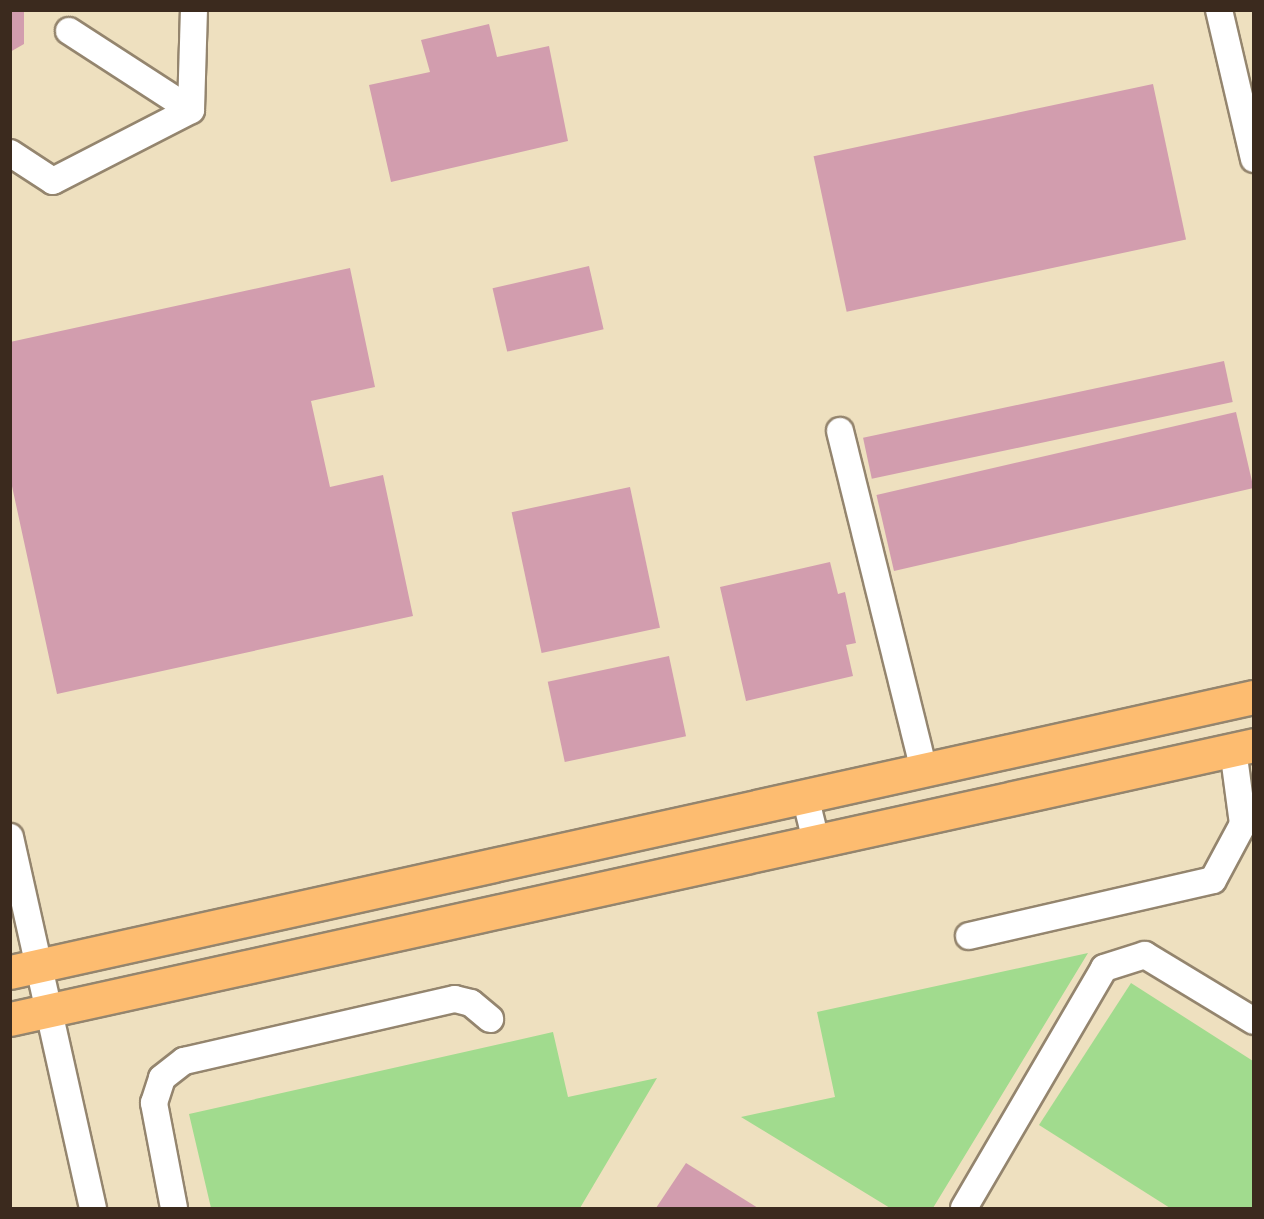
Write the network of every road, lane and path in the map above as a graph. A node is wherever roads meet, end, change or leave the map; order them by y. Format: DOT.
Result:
graph roads {
  1 [pos="194,10"];
  2 [pos="1219,10"];
  3 [pos="69,31"];
  4 [pos="191,110"];
  5 [pos="10,153"];
  6 [pos="1254,159"];
  7 [pos="840,431"];
  8 [pos="1254,697"];
  9 [pos="1244,747"];
  10 [pos="924,770"];
  11 [pos="805,796"];
  12 [pos="10,837"];
  13 [pos="816,842"];
  14 [pos="969,936"];
  15 [pos="24,969"];
  16 [pos="48,1011"];
  17 [pos="10,1019"];
  18 [pos="490,1019"];
  19 [pos="1254,1021"];
  20 [pos="93,1209"];
  21 [pos="174,1209"];
  22 [pos="964,1209"];
  1 -- 4 [label="street"];
  2 -- 6 [label="street"];
  3 -- 4 [label="street"];
  4 -- 5 [label="street"];
  7 -- 10 [label="street"];
  8 -- 10 [label="main road"];
  9 -- 13 [label="main road"];
  9 -- 14 [label="street"];
  10 -- 11 [label="main road"];
  11 -- 13 [label="street"];
  11 -- 15 [label="main road"];
  12 -- 15 [label="street"];
  13 -- 16 [label="main road"];
  15 -- 16 [label="street"];
  16 -- 17 [label="main road"];
  16 -- 20 [label="street"];
  18 -- 21 [label="street"];
  19 -- 22 [label="street"];
}
